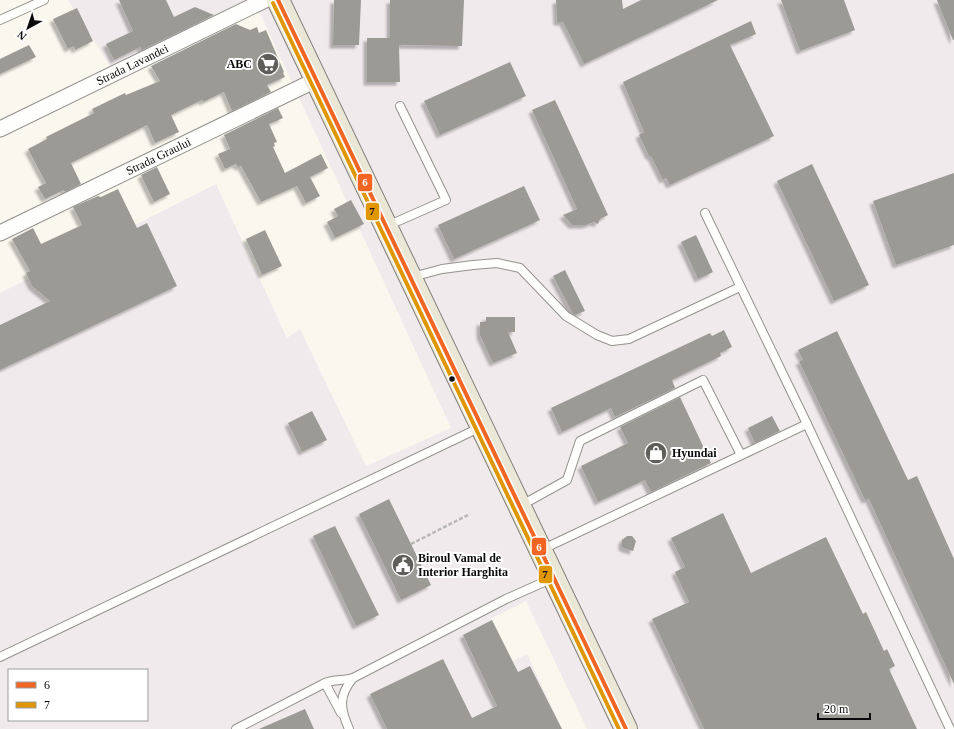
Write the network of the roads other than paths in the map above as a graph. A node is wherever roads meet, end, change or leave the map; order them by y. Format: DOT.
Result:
graph roads {
  1 [pos="44,0"];
  2 [pos="265,0"];
  3 [pos="278,0"];
  4 [pos="0,20"];
  5 [pos="316,80"];
  6 [pos="400,106"];
  7 [pos="0,129"];
  8 [pos="705,213"];
  9 [pos="386,226"];
  10 [pos="0,234"];
  11 [pos="410,278"];
  12 [pos="740,287"];
  13 [pos="807,424"];
  14 [pos="482,427"];
  15 [pos="741,455"];
  16 [pos="520,506"];
  17 [pos="540,550"];
  18 [pos="554,578"];
  19 [pos="0,657"];
  20 [pos="353,678"];
  21 [pos="325,682"];
  22 [pos="345,720"];
  23 [pos="236,729"];
  24 [pos="349,729"];
  25 [pos="626,729"];
  26 [pos="950,729"];
  1 -- 4 [label="lane"];
  2 -- 7 [label="street, Strada Lavandei"];
  3 -- 5 [label="main road"];
  5 -- 9 [label="main road"];
  5 -- 10 [label="street, Strada Graului"];
  6 -- 9 [label="lane"];
  8 -- 12 [label="lane"];
  9 -- 11 [label="main road"];
  11 -- 12 [label="lane"];
  11 -- 14 [label="main road"];
  12 -- 13 [label="lane"];
  13 -- 15 [label="lane"];
  13 -- 26 [label="lane"];
  14 -- 16 [label="main road"];
  14 -- 19 [label="lane"];
  15 -- 16 [label="lane"];
  15 -- 17 [label="lane"];
  16 -- 17 [label="main road"];
  17 -- 18 [label="main road"];
  18 -- 20 [label="lane"];
  18 -- 25 [label="main road"];
  20 -- 21 [label="lane"];
  20 -- 22 [label="lane"];
  21 -- 22 [label="lane"];
  21 -- 23 [label="lane"];
  22 -- 24 [label="lane"];
}
